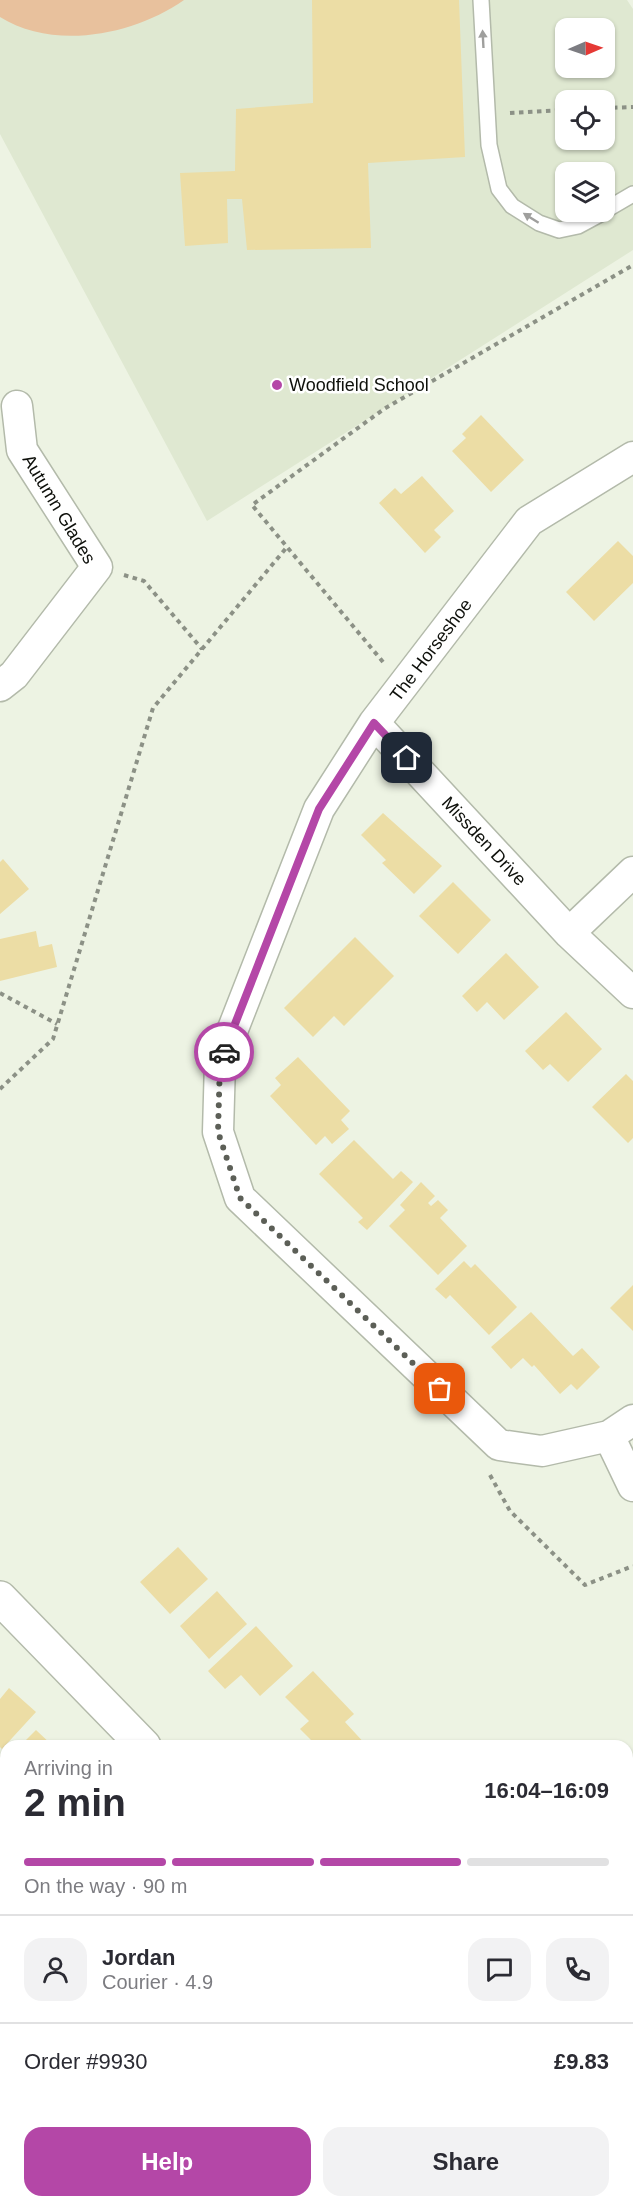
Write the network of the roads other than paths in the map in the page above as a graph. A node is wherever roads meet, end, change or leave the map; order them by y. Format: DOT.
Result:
graph roads {
  1 [pos="481,0"];
  2 [pos="633,194"];
  3 [pos="615,205"];
  4 [pos="585,222"];
  5 [pos="17,406"];
  6 [pos="633,457"];
  7 [pos="0,686"];
  8 [pos="374,723"];
  9 [pos="633,872"];
  10 [pos="569,933"];
  11 [pos="633,993"];
  12 [pos="621,1428"];
  13 [pos="633,1486"];
  14 [pos="0,1598"];
  15 [pos="138,1740"];
  4 -- 1 [label="lane, one-way"];
  2 -- 3 [label="lane"];
  5 -- 7 [label="street, Autumn Glades"];
  6 -- 8 [label="street, The Horseshoe"];
  8 -- 10 [label="street, Missden Drive"];
  8 -- 12 [label="street, The Horseshoe"];
  9 -- 10 [label="street"];
  10 -- 11 [label="street, Missden Drive"];
  12 -- 13 [label="street, The Horseshoe"];
  14 -- 15 [label="street"];
}
